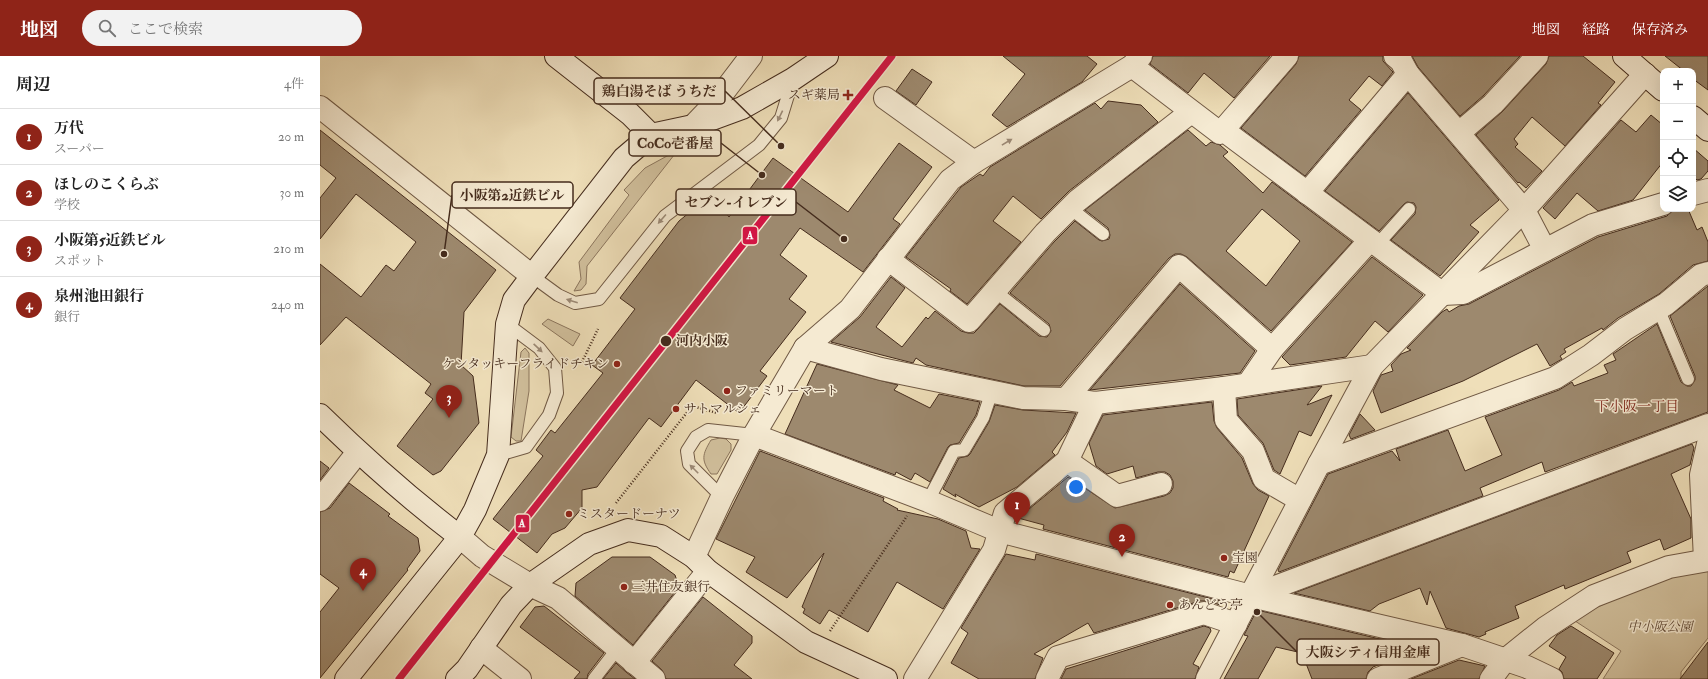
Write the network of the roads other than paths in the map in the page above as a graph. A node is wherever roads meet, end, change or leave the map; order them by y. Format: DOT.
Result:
graph roads {
  1 [pos="556,56"];
  2 [pos="751,56"];
  3 [pos="827,56"];
  4 [pos="1287,56"];
  5 [pos="1537,56"];
  6 [pos="1624,56"];
  7 [pos="1136,61"];
  8 [pos="1402,62"];
  9 [pos="1645,74"];
  10 [pos="792,79"];
  11 [pos="1660,87"];
  12 [pos="885,98"];
  13 [pos="320,107"];
  14 [pos="1191,112"];
  15 [pos="693,126"];
  16 [pos="1223,130"];
  17 [pos="1459,133"];
  18 [pos="651,135"];
  19 [pos="974,162"];
  20 [pos="1708,190"];
  21 [pos="1307,193"];
  22 [pos="1696,193"];
  23 [pos="1660,205"];
  24 [pos="1070,208"];
  25 [pos="1409,208"];
  26 [pos="1524,210"];
  27 [pos="1103,234"];
  28 [pos="1373,243"];
  29 [pos="1545,250"];
  30 [pos="888,259"];
  31 [pos="1708,273"];
  32 [pos="532,276"];
  33 [pos="994,291"];
  34 [pos="1443,294"];
  35 [pos="1658,308"];
  36 [pos="507,324"];
  37 [pos="1044,330"];
  38 [pos="805,348"];
  39 [pos="1272,349"];
  40 [pos="1372,366"];
  41 [pos="1688,379"];
  42 [pos="1248,384"];
  43 [pos="1224,388"];
  44 [pos="992,391"];
  45 [pos="1066,399"];
  46 [pos="1095,403"];
  47 [pos="320,415"];
  48 [pos="1708,425"];
  49 [pos="754,435"];
  50 [pos="1708,444"];
  51 [pos="358,452"];
  52 [pos="498,455"];
  53 [pos="1067,461"];
  54 [pos="1319,464"];
  55 [pos="1161,484"];
  56 [pos="722,497"];
  57 [pos="923,499"];
  58 [pos="320,500"];
  59 [pos="1300,500"];
  60 [pos="999,531"];
  61 [pos="460,537"];
  62 [pos="1706,560"];
  63 [pos="701,564"];
  64 [pos="530,585"];
  65 [pos="1251,596"];
  66 [pos="1236,624"];
  67 [pos="1462,646"];
  68 [pos="481,648"];
  69 [pos="618,648"];
  70 [pos="1505,660"];
  71 [pos="634,663"];
  72 [pos="1543,677"];
  73 [pos="346,679"];
  74 [pos="457,679"];
  75 [pos="520,679"];
  76 [pos="594,679"];
  77 [pos="654,679"];
  78 [pos="886,679"];
  79 [pos="916,679"];
  80 [pos="1047,679"];
  81 [pos="1207,679"];
  82 [pos="1378,679"];
  83 [pos="1491,679"];
  1 -- 18 [label="street"];
  2 -- 15 [label="street"];
  3 -- 10 [label="street"];
  4 -- 16 [label="street"];
  5 -- 17 [label="street"];
  6 -- 9 [label="street"];
  7 -- 14 [label="street"];
  19 -- 7 [label="street, one-way"];
  8 -- 17 [label="street"];
  8 -- 21 [label="street"];
  9 -- 11 [label="street"];
  9 -- 26 [label="street"];
  10 -- 15 [label="street"];
  10 -- 32 [label="lane, one-way"];
  12 -- 19 [label="street"];
  13 -- 32 [label="street"];
  14 -- 16 [label="street"];
  14 -- 24 [label="street"];
  15 -- 18 [label="street"];
  16 -- 21 [label="street"];
  17 -- 26 [label="street"];
  18 -- 32 [label="street"];
  19 -- 30 [label="street"];
  20 -- 22 [label="street"];
  21 -- 28 [label="street"];
  23 -- 29 [label="street"];
  24 -- 27 [label="lane"];
  24 -- 33 [label="street"];
  25 -- 28 [label="lane"];
  26 -- 29 [label="street"];
  26 -- 34 [label="street"];
  28 -- 34 [label="street"];
  28 -- 39 [label="street"];
  29 -- 34 [label="street"];
  30 -- 33 [label="street"];
  30 -- 38 [label="street"];
  31 -- 35 [label="street"];
  32 -- 36 [label="street"];
  33 -- 37 [label="lane"];
  34 -- 40 [label="street"];
  35 -- 41 [label="lane"];
  35 -- 54 [label="street"];
  36 -- 52 [label="street"];
  36 -- 52 [label="lane, one-way"];
  38 -- 44 [label="street"];
  38 -- 49 [label="street"];
  39 -- 42 [label="street"];
  39 -- 45 [label="street"];
  40 -- 42 [label="street"];
  40 -- 54 [label="street"];
  42 -- 43 [label="street"];
  43 -- 46 [label="street"];
  43 -- 59 [label="street"];
  44 -- 45 [label="street"];
  44 -- 57 [label="lane"];
  45 -- 46 [label="street"];
  46 -- 53 [label="street"];
  47 -- 51 [label="street"];
  48 -- 65 [label="street"];
  49 -- 56 [label="street"];
  56 -- 49 [label="lane, one-way"];
  49 -- 57 [label="street"];
  50 -- 62 [label="street"];
  51 -- 58 [label="street"];
  51 -- 61 [label="street"];
  52 -- 61 [label="street"];
  53 -- 55 [label="street"];
  53 -- 60 [label="street"];
  54 -- 59 [label="street"];
  56 -- 63 [label="street"];
  57 -- 60 [label="street"];
  59 -- 65 [label="street"];
  60 -- 65 [label="street"];
  60 -- 79 [label="street"];
  61 -- 64 [label="street"];
  61 -- 73 [label="street"];
  62 -- 70 [label="street"];
  63 -- 64 [label="street"];
  63 -- 71 [label="street"];
  63 -- 78 [label="street"];
  64 -- 68 [label="street"];
  64 -- 69 [label="street"];
  65 -- 66 [label="street"];
  65 -- 67 [label="street"];
  66 -- 80 [label="street"];
  66 -- 81 [label="street"];
  67 -- 70 [label="street"];
  67 -- 82 [label="street"];
  68 -- 74 [label="street"];
  68 -- 75 [label="street"];
  69 -- 71 [label="street"];
  69 -- 76 [label="lane"];
  70 -- 72 [label="street"];
  70 -- 83 [label="street"];
  71 -- 77 [label="street"];
}
